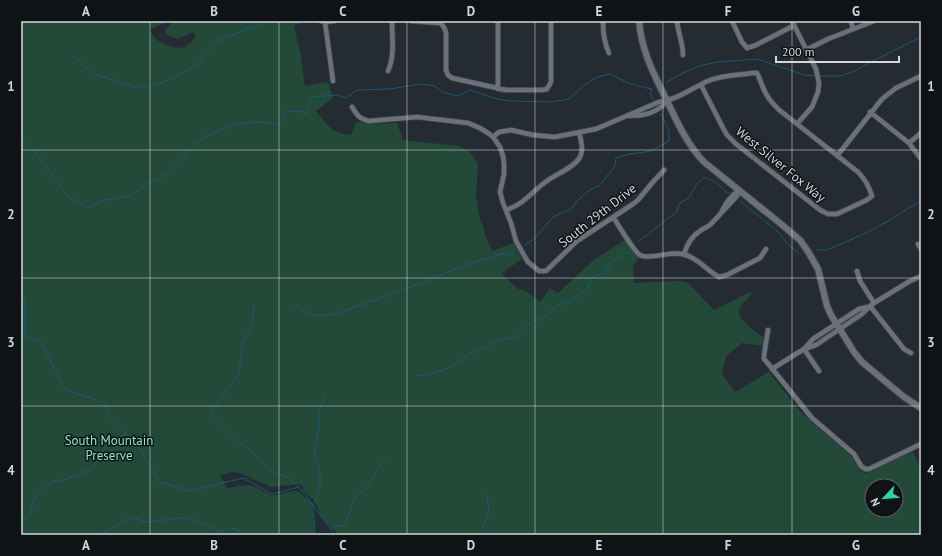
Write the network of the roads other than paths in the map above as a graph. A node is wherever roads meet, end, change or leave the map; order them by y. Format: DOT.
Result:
graph roads {
  1 [pos="334,21"];
  2 [pos="392,21"];
  3 [pos="411,21"];
  4 [pos="498,21"];
  5 [pos="551,21"];
  6 [pos="603,21"];
  7 [pos="639,21"];
  8 [pos="677,21"];
  9 [pos="732,21"];
  10 [pos="851,21"];
  11 [pos="874,21"];
  12 [pos="323,22"];
  13 [pos="793,23"];
  14 [pos="854,29"];
  15 [pos="806,50"];
  16 [pos="609,53"];
  17 [pos="683,55"];
  18 [pos="388,71"];
  19 [pos="921,76"];
  20 [pos="333,80"];
  21 [pos="701,85"];
  22 [pos="498,89"];
  23 [pos="667,101"];
  24 [pos="352,107"];
  25 [pos="648,107"];
  26 [pos="650,112"];
  27 [pos="870,112"];
  28 [pos="628,116"];
  29 [pos="797,124"];
  30 [pos="579,132"];
  31 [pos="921,133"];
  32 [pos="493,137"];
  33 [pos="909,143"];
  34 [pos="837,156"];
  35 [pos="921,159"];
  36 [pos="664,170"];
  37 [pos="739,190"];
  38 [pos="506,210"];
  39 [pos="613,217"];
  40 [pos="918,244"];
  41 [pos="766,248"];
  42 [pos="921,249"];
  43 [pos="684,254"];
  44 [pos="857,271"];
  45 [pos="921,276"];
  46 [pos="872,305"];
  47 [pos="851,315"];
  48 [pos="854,320"];
  49 [pos="838,327"];
  50 [pos="768,330"];
  51 [pos="820,335"];
  52 [pos="823,340"];
  53 [pos="804,348"];
  54 [pos="911,353"];
  55 [pos="772,369"];
  56 [pos="819,371"];
  57 [pos="921,408"];
  58 [pos="921,444"];
  1 -- 12 [label="street"];
  2 -- 18 [label="street"];
  3 -- 22 [label="street"];
  4 -- 22 [label="street"];
  5 -- 22 [label="street"];
  6 -- 16 [label="street"];
  7 -- 23 [label="street"];
  8 -- 17 [label="street"];
  9 -- 13 [label="street"];
  10 -- 14 [label="street"];
  11 -- 14 [label="street"];
  12 -- 20 [label="street"];
  13 -- 15 [label="street"];
  14 -- 15 [label="street"];
  15 -- 29 [label="street"];
  19 -- 27 [label="street"];
  21 -- 23 [label="street"];
  21 -- 29 [label="street"];
  21 -- 34 [label="street, West Silver Fox Way"];
  23 -- 25 [label="street"];
  23 -- 26 [label="street"];
  23 -- 37 [label="street"];
  24 -- 32 [label="street"];
  25 -- 26 [label="street"];
  25 -- 28 [label="street"];
  26 -- 28 [label="street"];
  27 -- 33 [label="street"];
  27 -- 34 [label="street"];
  28 -- 30 [label="street"];
  29 -- 34 [label="street"];
  30 -- 32 [label="street"];
  30 -- 38 [label="street"];
  31 -- 33 [label="street"];
  32 -- 38 [label="street"];
  33 -- 35 [label="street"];
  36 -- 39 [label="street, South 29th Drive"];
  37 -- 43 [label="street"];
  37 -- 49 [label="street"];
  38 -- 39 [label="street, South 29th Drive"];
  39 -- 43 [label="street"];
  40 -- 42 [label="street"];
  41 -- 43 [label="street"];
  44 -- 46 [label="street"];
  45 -- 46 [label="street"];
  46 -- 47 [label="street"];
  46 -- 48 [label="street"];
  46 -- 54 [label="street"];
  47 -- 48 [label="street"];
  47 -- 49 [label="street"];
  48 -- 49 [label="street"];
  49 -- 51 [label="street"];
  49 -- 52 [label="street"];
  49 -- 57 [label="street"];
  50 -- 55 [label="street"];
  51 -- 52 [label="street"];
  51 -- 53 [label="street"];
  52 -- 53 [label="street"];
  53 -- 55 [label="street"];
  53 -- 56 [label="street"];
  55 -- 58 [label="street"];
}
